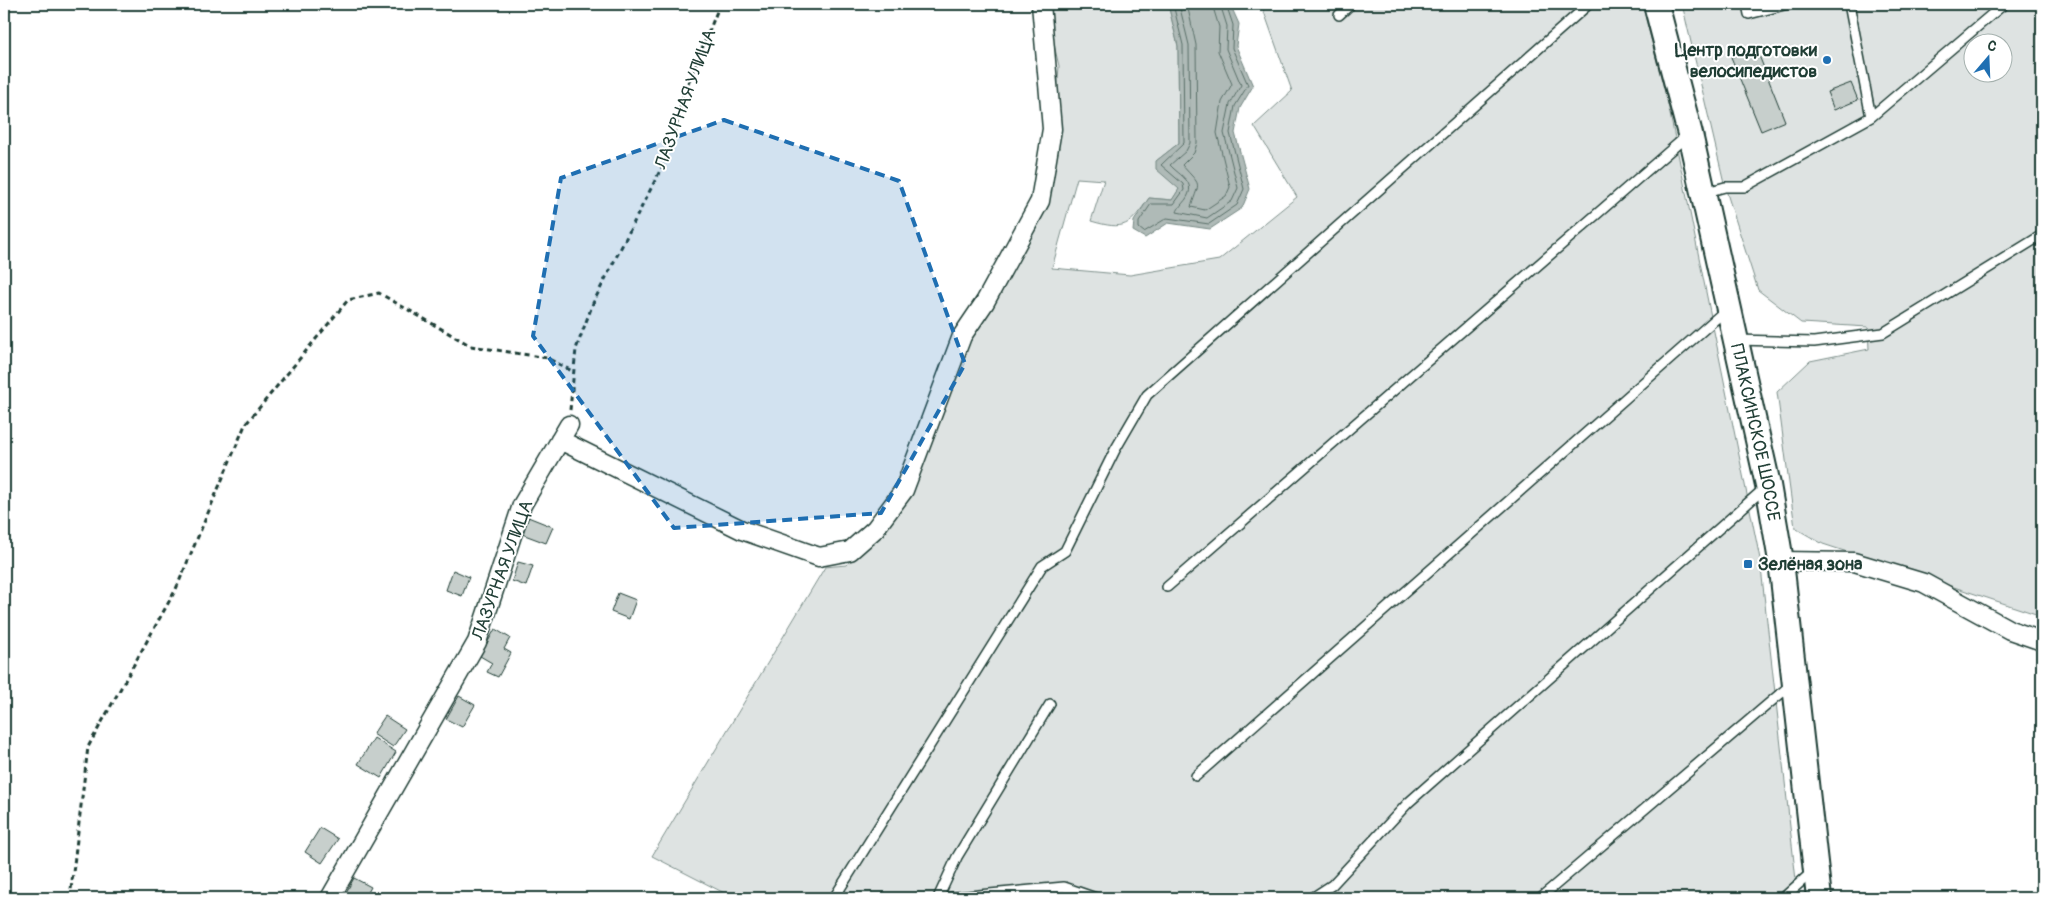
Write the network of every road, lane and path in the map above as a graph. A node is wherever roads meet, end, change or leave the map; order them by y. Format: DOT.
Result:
graph roads {
  1 [pos="720,4"];
  2 [pos="1041,4"];
  3 [pos="1351,4"];
  4 [pos="1589,4"];
  5 [pos="1656,4"];
  6 [pos="1747,4"];
  7 [pos="1788,4"];
  8 [pos="1849,4"];
  9 [pos="2004,4"];
  10 [pos="1339,15"];
  11 [pos="1872,117"];
  12 [pos="1690,134"];
  13 [pos="1703,193"];
  14 [pos="2042,236"];
  15 [pos="1728,308"];
  16 [pos="1736,340"];
  17 [pos="574,372"];
  18 [pos="565,433"];
  19 [pos="1768,485"];
  20 [pos="1781,561"];
  21 [pos="1167,588"];
  22 [pos="2042,641"];
  23 [pos="1794,682"];
  24 [pos="1050,704"];
  25 [pos="1196,776"];
  26 [pos="1816,869"];
  27 [pos="70,898"];
  28 [pos="330,898"];
  29 [pos="834,898"];
  30 [pos="938,898"];
  31 [pos="946,898"];
  32 [pos="1096,898"];
  33 [pos="1312,898"];
  34 [pos="1540,898"];
  35 [pos="1783,898"];
  36 [pos="1819,898"];
  1 -- 17 [label="path, ЛАЗУРНАЯ УЛИЦА"];
  2 -- 18 [label="street"];
  3 -- 10 [label="lane"];
  4 -- 29 [label="lane"];
  5 -- 12 [label="main road, ПЛАКСИНСКОЕ ШОССЕ"];
  6 -- 7 [label="lane"];
  8 -- 11 [label="lane"];
  9 -- 11 [label="lane"];
  11 -- 13 [label="lane"];
  12 -- 13 [label="main road, ПЛАКСИНСКОЕ ШОССЕ"];
  12 -- 21 [label="lane"];
  13 -- 15 [label="main road, ПЛАКСИНСКОЕ ШОССЕ"];
  14 -- 16 [label="lane"];
  15 -- 16 [label="main road, ПЛАКСИНСКОЕ ШОССЕ"];
  15 -- 25 [label="lane"];
  16 -- 19 [label="main road, ПЛАКСИНСКОЕ ШОССЕ"];
  17 -- 18 [label="path, ЛАЗУРНАЯ УЛИЦА"];
  17 -- 27 [label="path"];
  18 -- 28 [label="street, ЛАЗУРНАЯ УЛИЦА"];
  19 -- 20 [label="main road, ПЛАКСИНСКОЕ ШОССЕ"];
  19 -- 33 [label="lane"];
  20 -- 22 [label="street"];
  20 -- 23 [label="main road, ПЛАКСИНСКОЕ ШОССЕ"];
  23 -- 26 [label="main road, ПЛАКСИНСКОЕ ШОССЕ"];
  23 -- 34 [label="lane"];
  24 -- 30 [label="lane"];
  26 -- 35 [label="lane"];
  26 -- 36 [label="main road, ПЛАКСИНСКОЕ ШОССЕ"];
  31 -- 32 [label="lane"];
}
